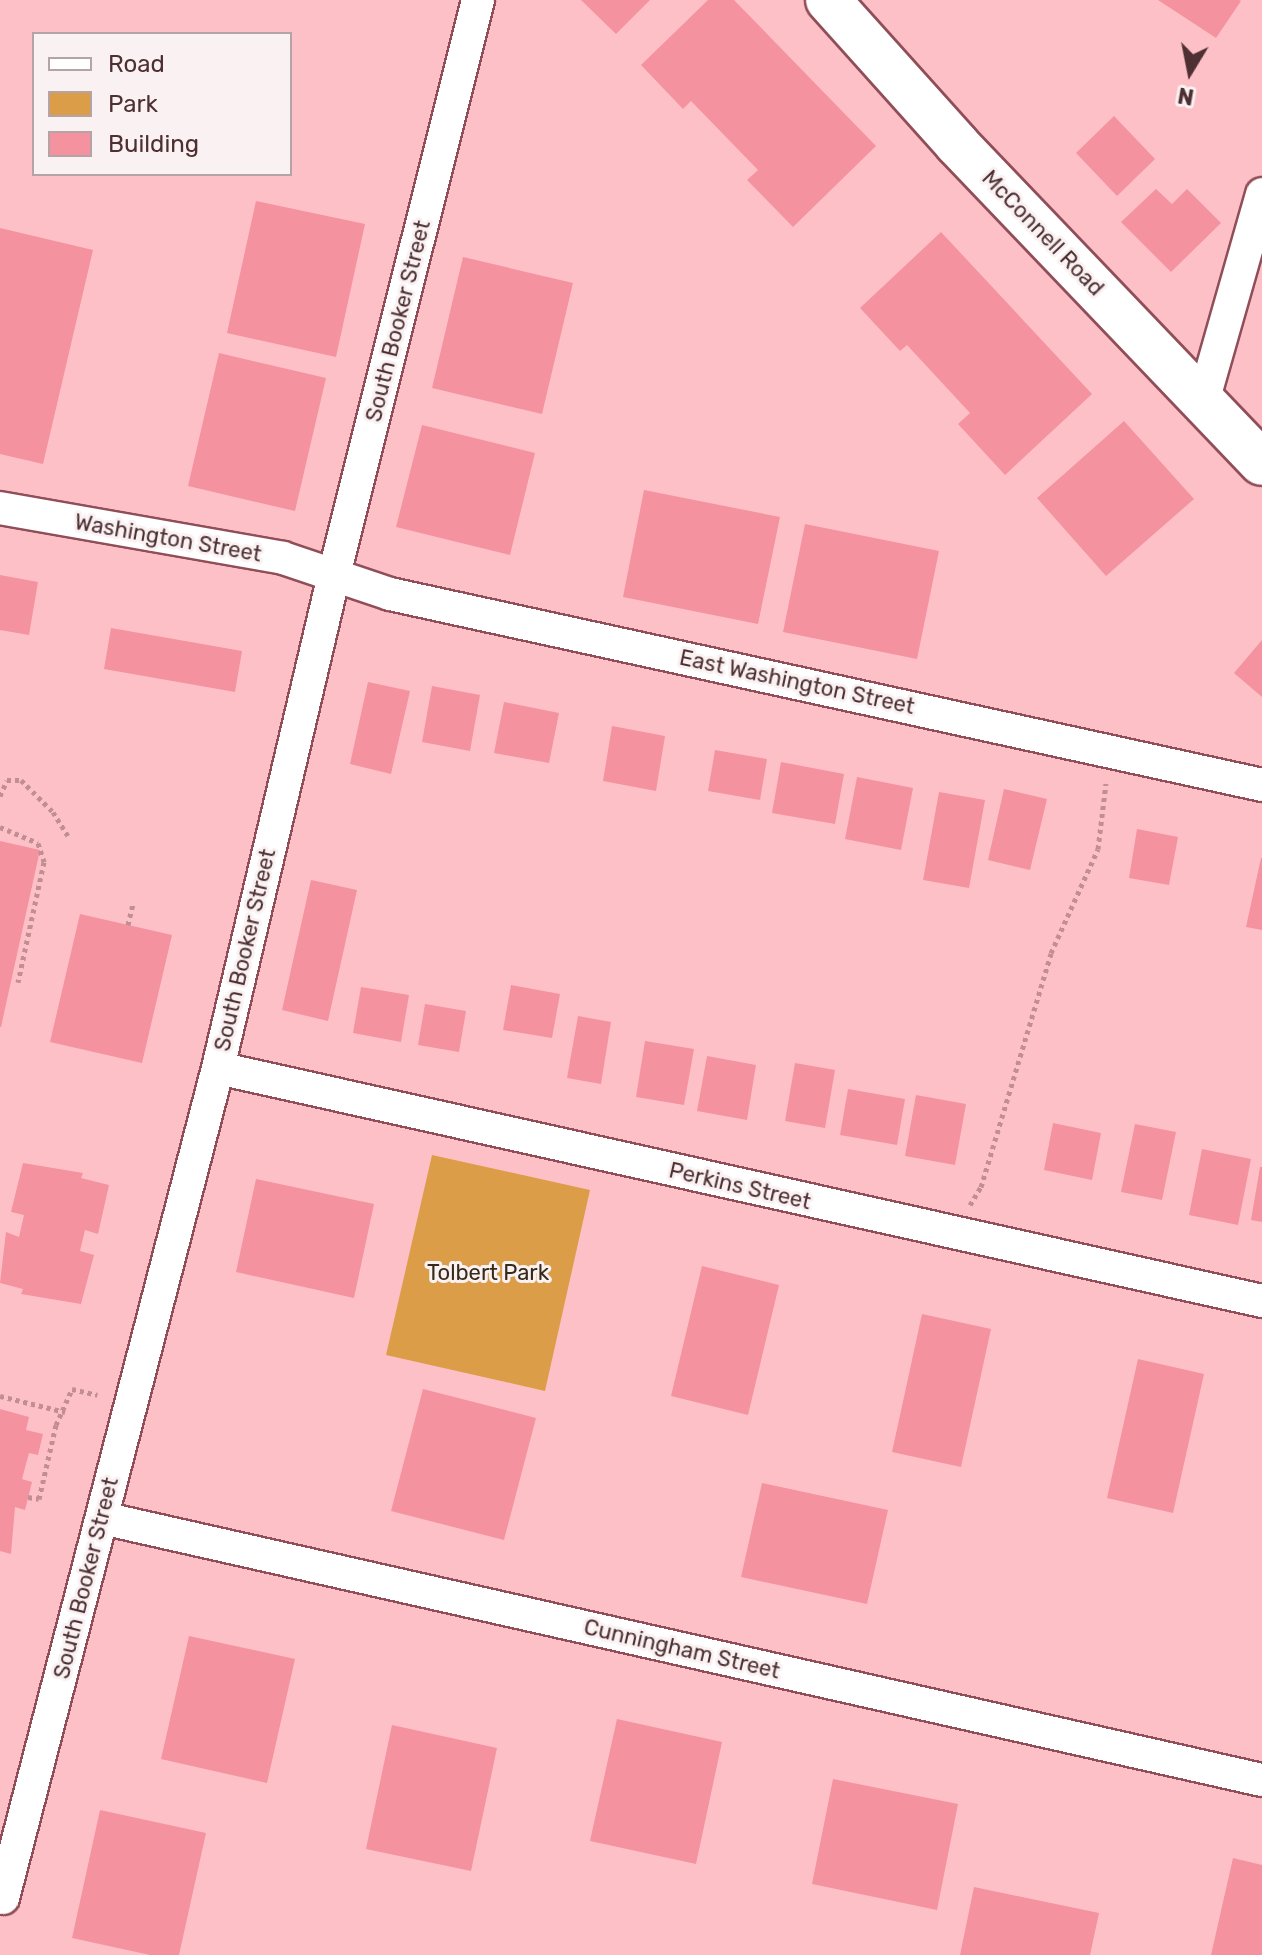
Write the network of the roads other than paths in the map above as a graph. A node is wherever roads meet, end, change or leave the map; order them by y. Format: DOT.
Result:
graph roads {
  1 [pos="478,0"];
  2 [pos="828,0"];
  3 [pos="1262,194"];
  4 [pos="1204,398"];
  5 [pos="1262,463"];
  6 [pos="0,508"];
  7 [pos="334,575"];
  8 [pos="1262,785"];
  9 [pos="218,1068"];
  10 [pos="1262,1301"];
  11 [pos="102,1518"];
  12 [pos="1262,1780"];
  13 [pos="3,1898"];
  1 -- 7 [label="street, South Booker Street"];
  2 -- 4 [label="street, McConnell Road"];
  3 -- 4 [label="street"];
  4 -- 5 [label="street, McConnell Road"];
  6 -- 7 [label="street, Washington Street"];
  7 -- 8 [label="street, East Washington Street"];
  7 -- 9 [label="street, South Booker Street"];
  9 -- 10 [label="street, Perkins Street"];
  9 -- 11 [label="street, South Booker Street"];
  11 -- 12 [label="street, Cunningham Street"];
  11 -- 13 [label="street, South Booker Street"];
}
